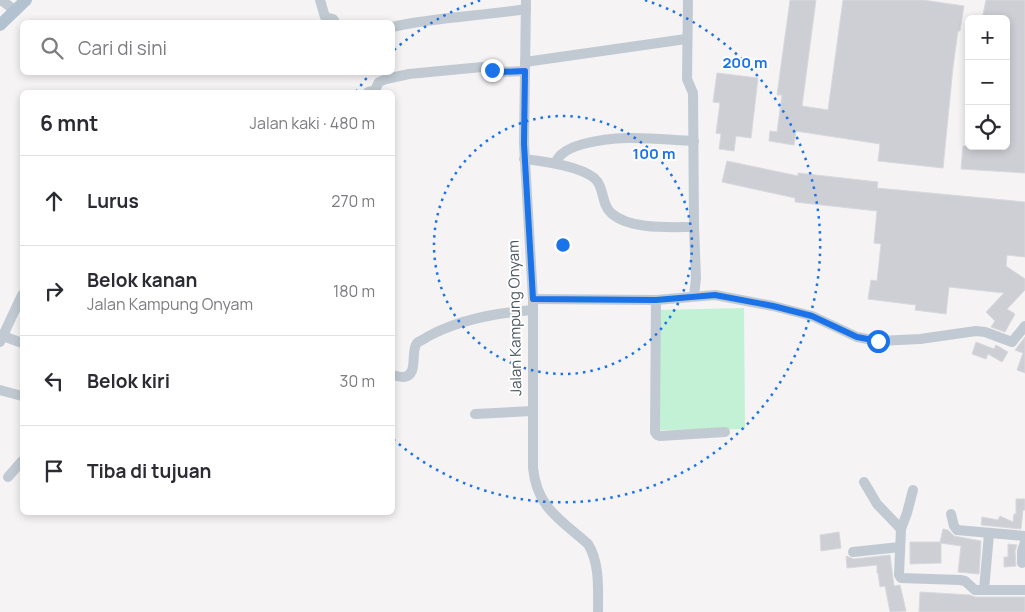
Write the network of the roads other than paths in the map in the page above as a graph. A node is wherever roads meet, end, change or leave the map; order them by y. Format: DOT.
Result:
graph roads {
  1 [pos="1,0"];
  2 [pos="26,0"];
  3 [pos="320,0"];
  4 [pos="688,0"];
  5 [pos="526,4"];
  6 [pos="16,11"];
  7 [pos="333,20"];
  8 [pos="0,25"];
  9 [pos="395,26"];
  10 [pos="686,39"];
  11 [pos="525,67"];
  12 [pos="375,90"];
  13 [pos="694,141"];
  14 [pos="524,159"];
  15 [pos="556,163"];
  16 [pos="694,228"];
  17 [pos="694,296"];
  18 [pos="20,299"];
  19 [pos="533,299"];
  20 [pos="656,300"];
  21 [pos="532,310"];
  22 [pos="1025,326"];
  23 [pos="2,339"];
  24 [pos="20,342"];
  25 [pos="395,376"];
  26 [pos="0,390"];
  27 [pos="20,395"];
  28 [pos="532,412"];
  29 [pos="475,414"];
  30 [pos="725,432"];
  31 [pos="20,463"];
  32 [pos="8,477"];
  33 [pos="864,482"];
  34 [pos="913,490"];
  35 [pos="951,514"];
  36 [pos="901,529"];
  37 [pos="989,534"];
  38 [pos="1025,536"];
  39 [pos="1025,542"];
  40 [pos="900,547"];
  41 [pos="853,552"];
  42 [pos="1022,563"];
  43 [pos="984,590"];
  44 [pos="1025,590"];
  45 [pos="598,612"];
  1 -- 6 [label="street"];
  2 -- 6 [label="main road"];
  3 -- 7 [label="street"];
  4 -- 10 [label="street"];
  5 -- 9 [label="street"];
  5 -- 11 [label="street, Jalan Kampung Onyam"];
  6 -- 8 [label="main road"];
  10 -- 11 [label="street"];
  10 -- 13 [label="street"];
  11 -- 12 [label="street"];
  11 -- 14 [label="street, Jalan Kampung Onyam"];
  13 -- 15 [label="street"];
  13 -- 16 [label="street"];
  14 -- 15 [label="street"];
  14 -- 19 [label="street, Jalan Kampung Onyam"];
  15 -- 16 [label="street"];
  16 -- 17 [label="street"];
  17 -- 20 [label="street"];
  17 -- 22 [label="street"];
  18 -- 23 [label="street"];
  19 -- 20 [label="street"];
  19 -- 21 [label="street, Jalan Kampung Onyam"];
  20 -- 30 [label="street"];
  21 -- 25 [label="street"];
  21 -- 28 [label="street, Jalan Kampung Onyam"];
  23 -- 24 [label="street"];
  26 -- 27 [label="street"];
  28 -- 29 [label="street"];
  28 -- 45 [label="street, Jalan Kampung Onyam"];
  31 -- 32 [label="street"];
  33 -- 36 [label="street"];
  34 -- 36 [label="street"];
  35 -- 37 [label="street"];
  36 -- 40 [label="street"];
  37 -- 38 [label="street"];
  37 -- 43 [label="street"];
  39 -- 42 [label="street"];
  40 -- 41 [label="street"];
  40 -- 43 [label="street"];
  43 -- 44 [label="street"];
}
